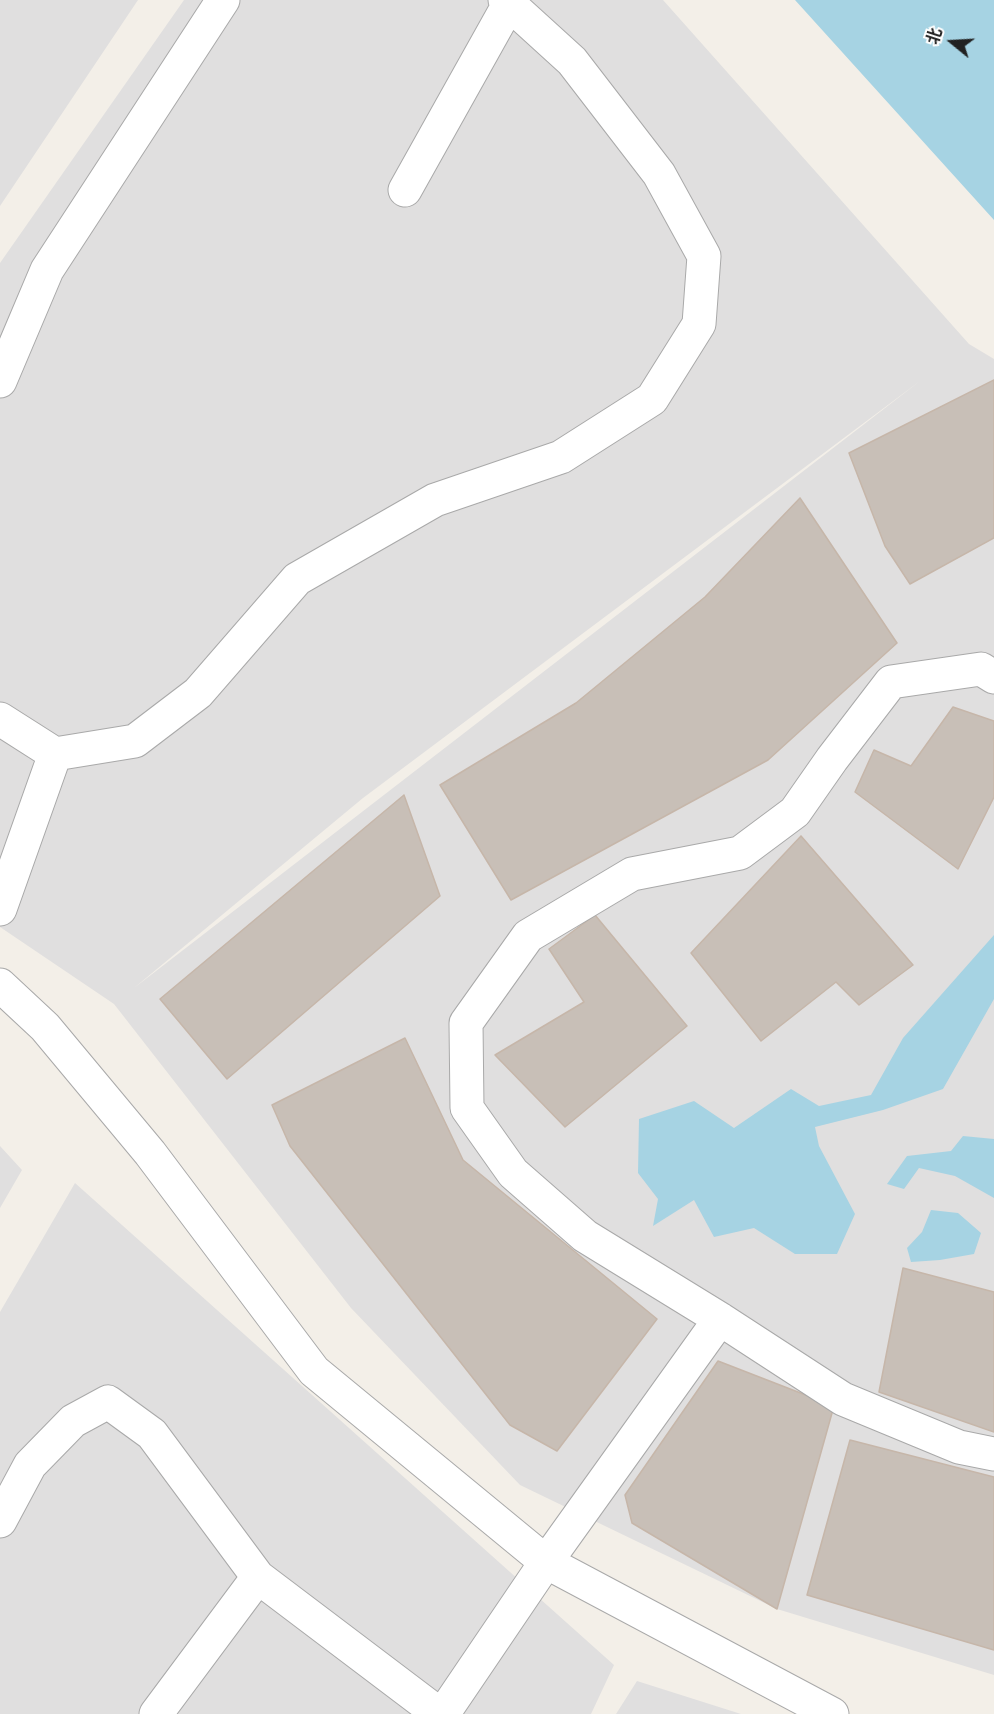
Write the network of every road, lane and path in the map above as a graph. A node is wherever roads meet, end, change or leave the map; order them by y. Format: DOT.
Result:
graph roads {
  1 [pos="223,0"];
  2 [pos="507,2"];
  3 [pos="405,190"];
  4 [pos="0,381"];
  5 [pos="994,677"];
  6 [pos="0,719"];
  7 [pos="55,754"];
  8 [pos="0,909"];
  9 [pos="0,985"];
  10 [pos="720,1319"];
  11 [pos="994,1454"];
  12 [pos="0,1521"];
  13 [pos="546,1562"];
  14 [pos="258,1576"];
  15 [pos="156,1714"];
  16 [pos="441,1714"];
  17 [pos="832,1714"];
  1 -- 4 [label="street"];
  2 -- 3 [label="street"];
  2 -- 7 [label="street"];
  5 -- 10 [label="street"];
  6 -- 7 [label="street"];
  7 -- 8 [label="street"];
  9 -- 13 [label="street"];
  10 -- 11 [label="street"];
  10 -- 13 [label="street"];
  12 -- 14 [label="street"];
  13 -- 16 [label="street"];
  13 -- 17 [label="street"];
  14 -- 15 [label="street"];
  14 -- 16 [label="street"];
}
